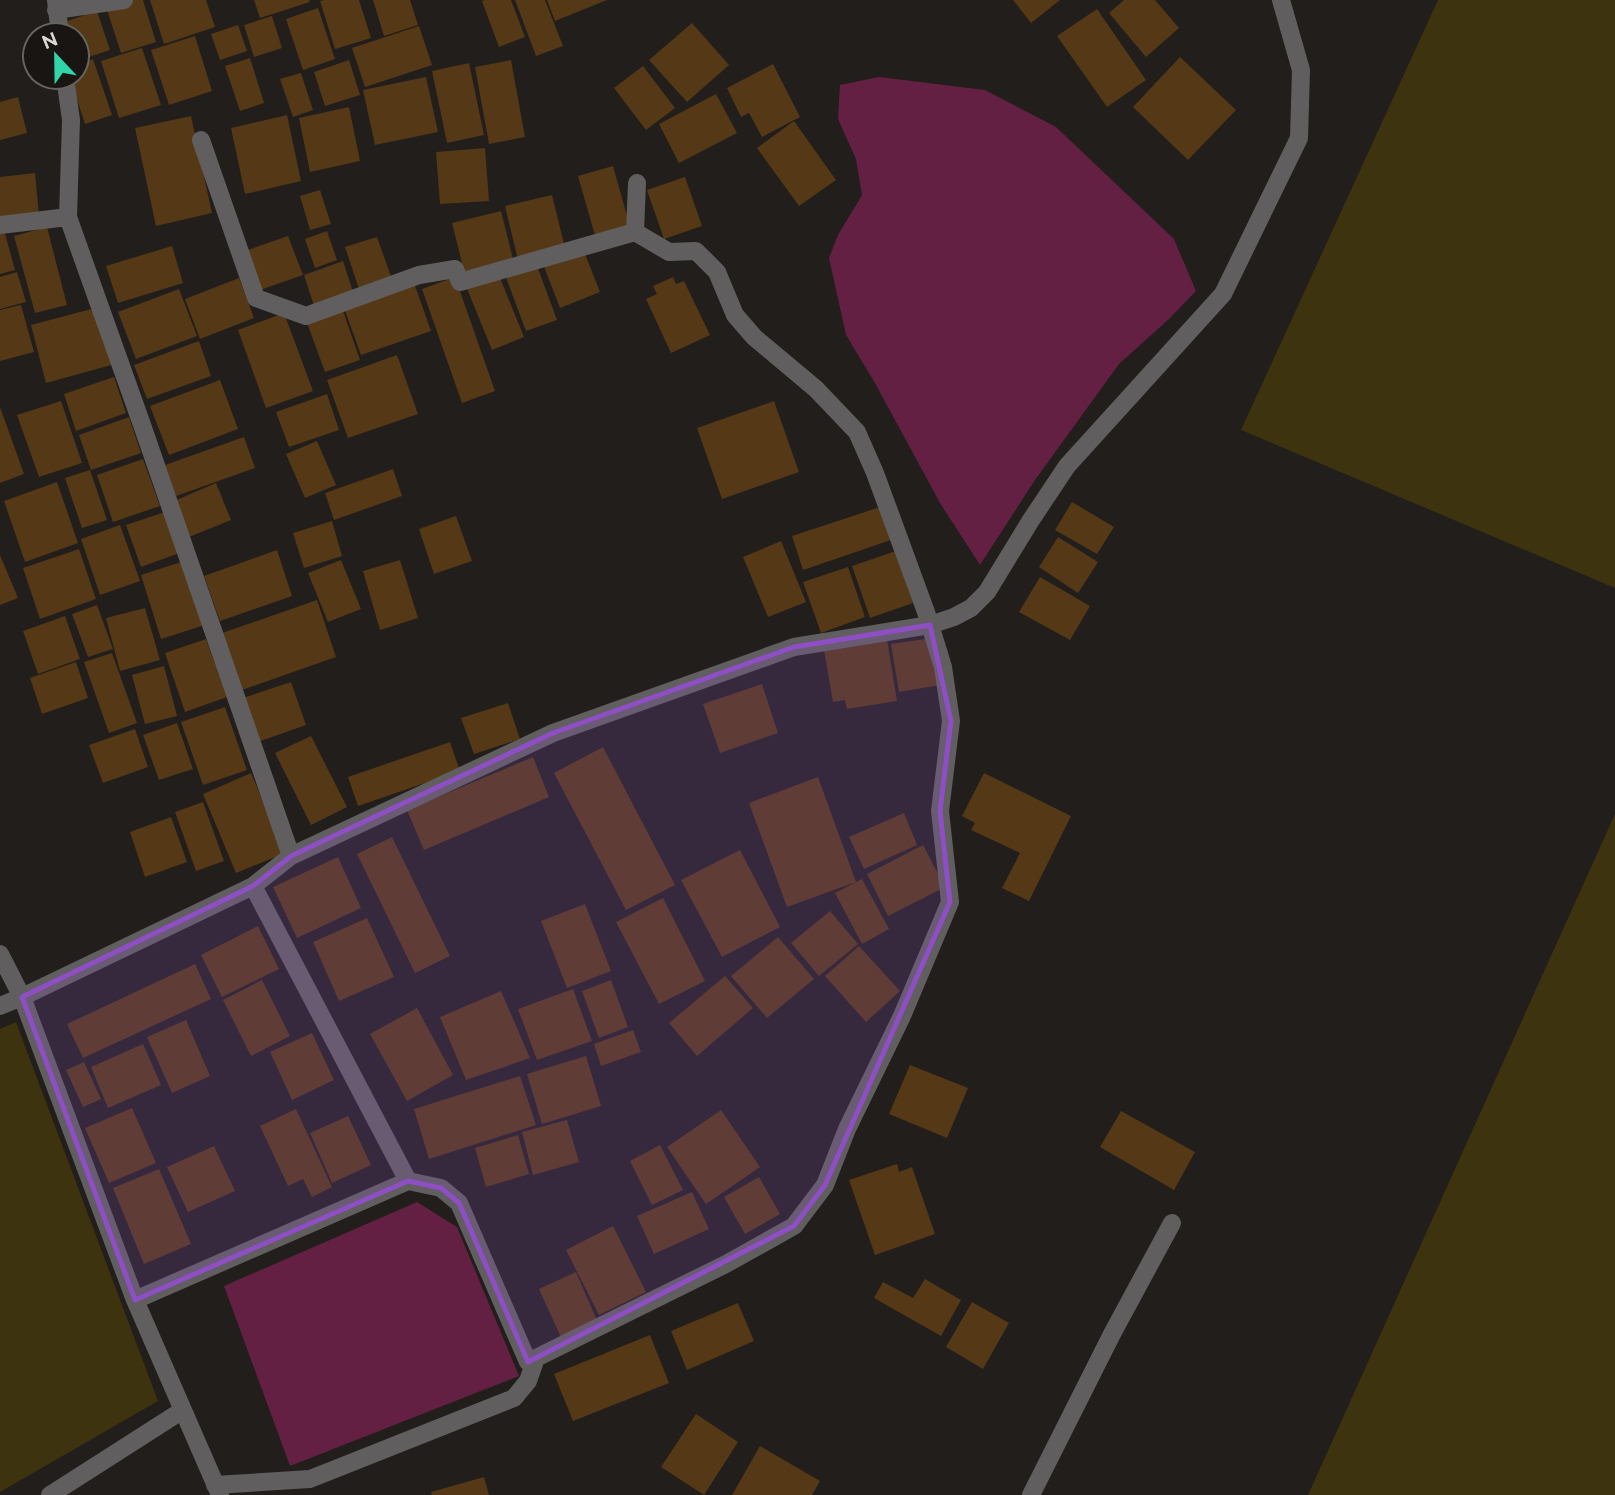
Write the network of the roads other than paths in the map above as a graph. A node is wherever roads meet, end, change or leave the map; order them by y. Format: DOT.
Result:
graph roads {
  1 [pos="124,0"];
  2 [pos="1281,0"];
  3 [pos="56,5"];
  4 [pos="67,91"];
  5 [pos="201,141"];
  6 [pos="637,183"];
  7 [pos="68,217"];
  8 [pos="0,225"];
  9 [pos="635,232"];
  10 [pos="930,625"];
  11 [pos="291,856"];
  12 [pos="253,886"];
  13 [pos="0,954"];
  14 [pos="22,997"];
  15 [pos="0,1006"];
  16 [pos="408,1181"];
  17 [pos="1172,1223"];
  18 [pos="135,1300"];
  19 [pos="536,1358"];
  20 [pos="183,1410"];
  21 [pos="217,1490"];
  22 [pos="50,1495"];
  23 [pos="1031,1495"];
  1 -- 3 [label="street"];
  2 -- 10 [label="street"];
  4 -- 7 [label="street"];
  5 -- 9 [label="street"];
  6 -- 9 [label="street"];
  7 -- 8 [label="street"];
  7 -- 11 [label="street"];
  9 -- 10 [label="street"];
  10 -- 11 [label="street"];
  10 -- 19 [label="street"];
  11 -- 12 [label="street"];
  12 -- 14 [label="street"];
  12 -- 16 [label="street"];
  13 -- 14 [label="street"];
  14 -- 15 [label="street"];
  14 -- 18 [label="street"];
  16 -- 18 [label="street"];
  16 -- 19 [label="street"];
  17 -- 23 [label="street"];
  18 -- 20 [label="street"];
  19 -- 21 [label="street"];
  20 -- 21 [label="street"];
  20 -- 22 [label="street"];
}
